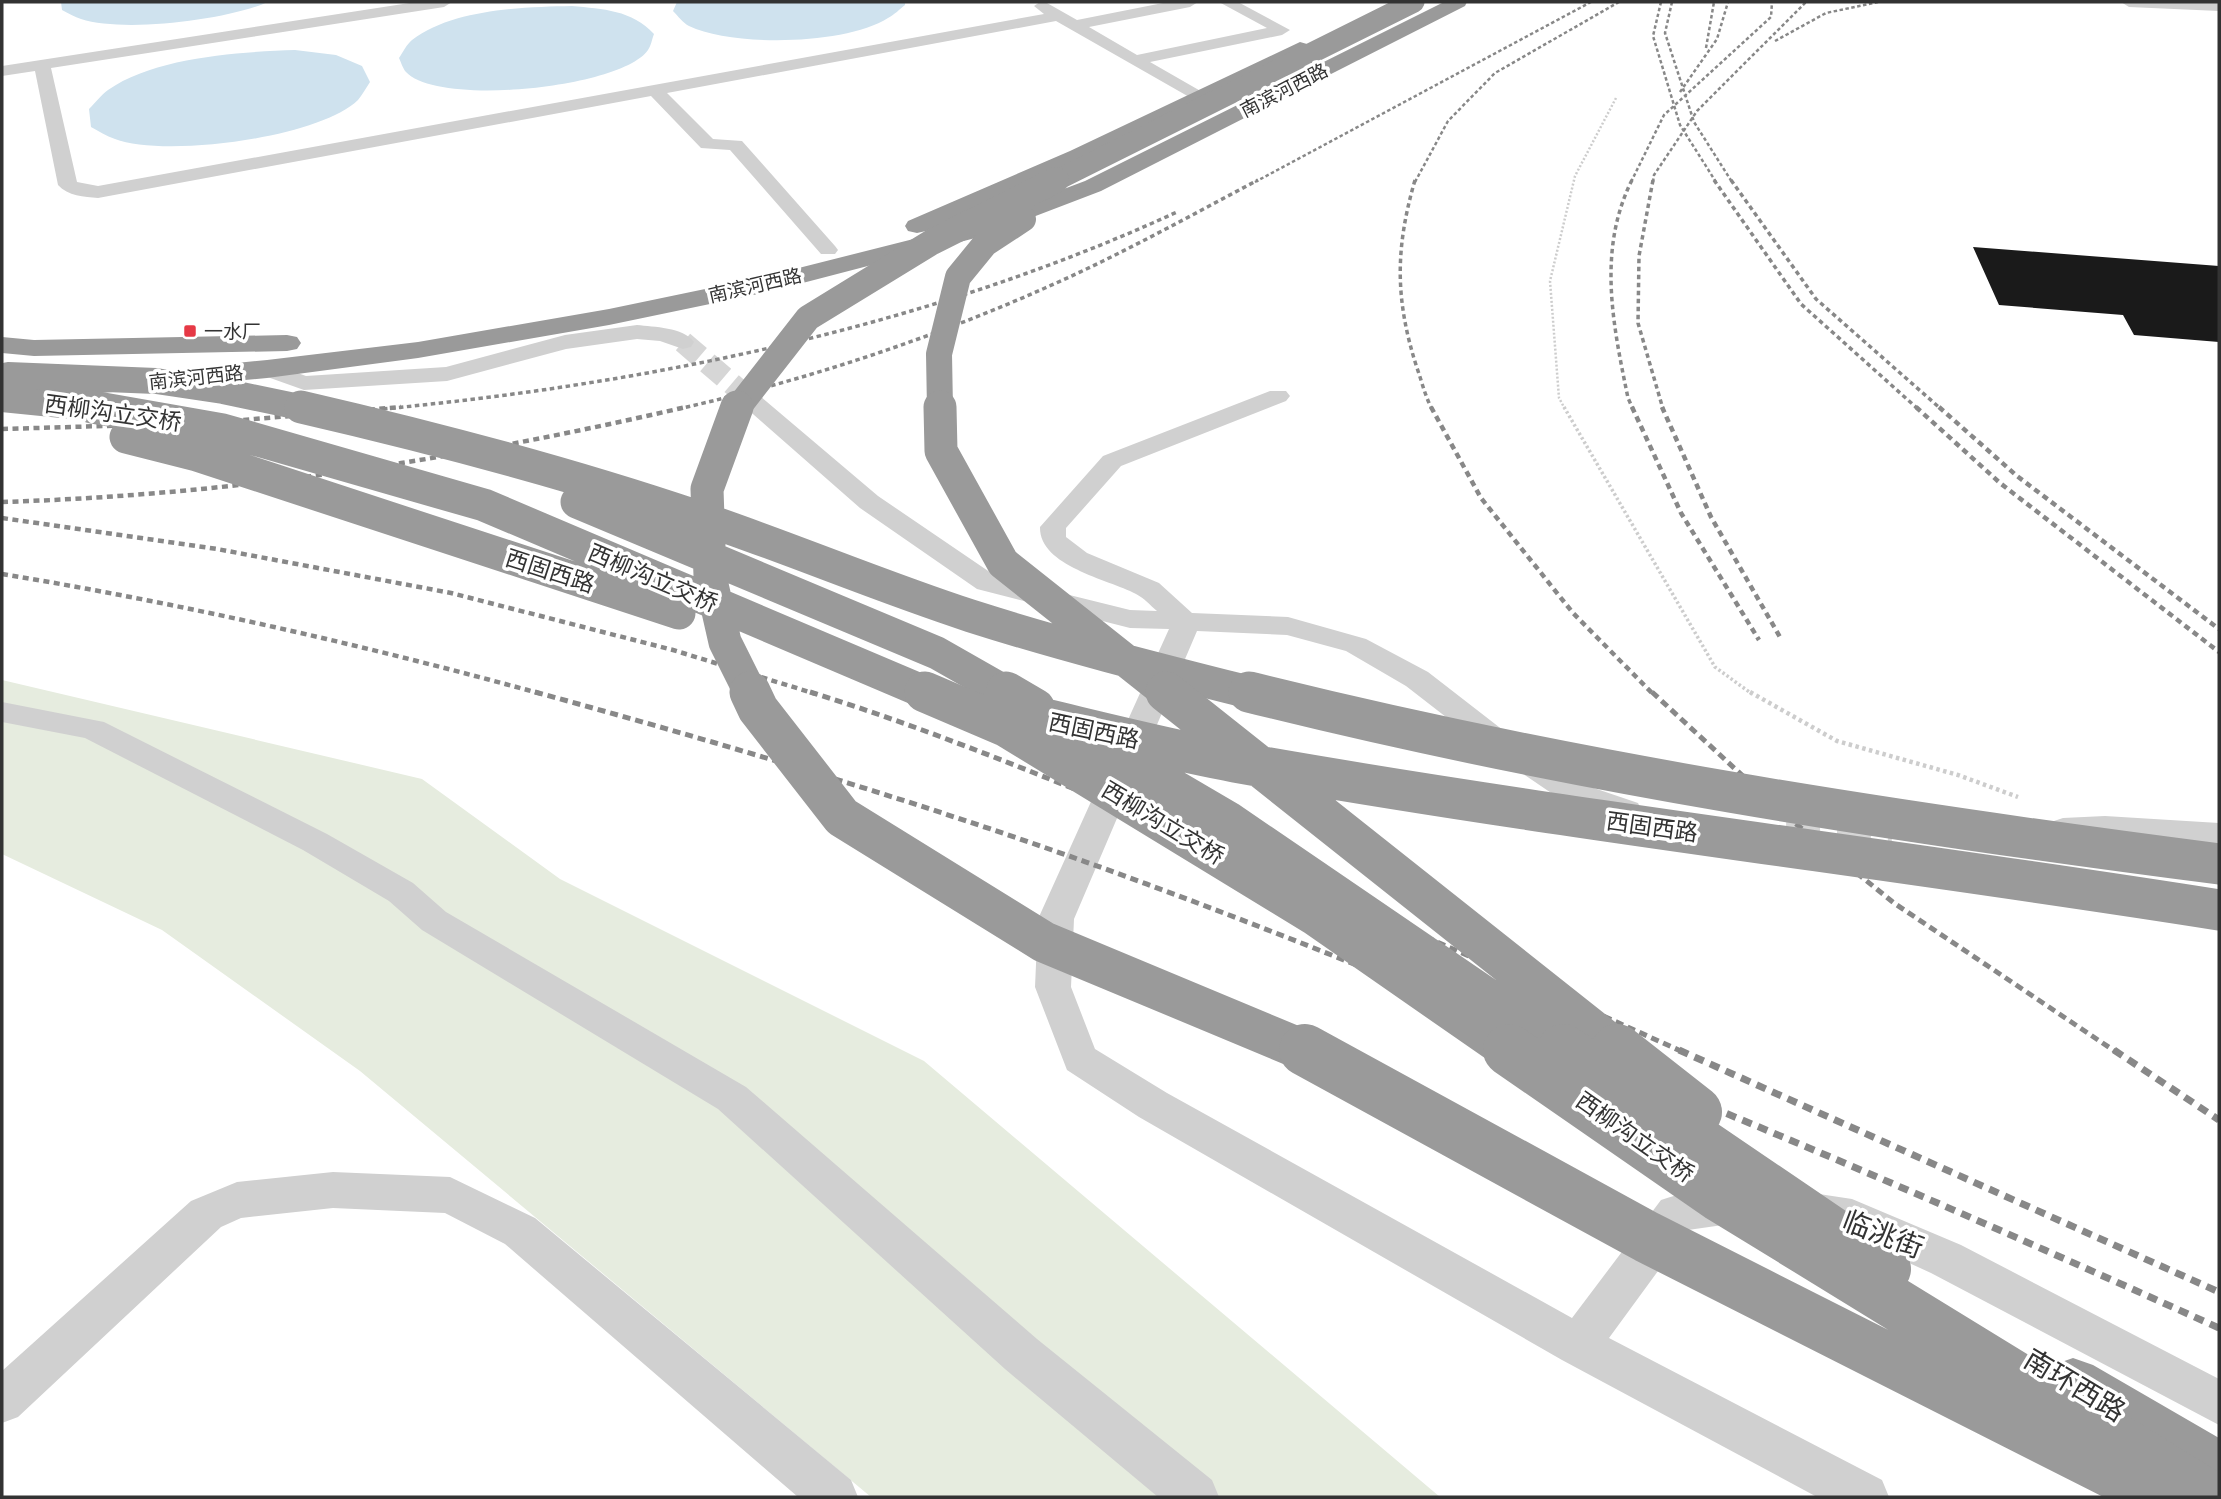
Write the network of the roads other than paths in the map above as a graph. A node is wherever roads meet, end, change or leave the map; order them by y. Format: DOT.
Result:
graph roads {
  1 [pos="444,2"];
  2 [pos="1034,2"];
  3 [pos="1190,2"];
  4 [pos="1227,2"];
  5 [pos="1392,2"];
  6 [pos="1415,2"];
  7 [pos="1436,2"];
  8 [pos="1458,2"];
  9 [pos="2129,2"];
  10 [pos="2219,6"];
  11 [pos="1066,20"];
  12 [pos="1135,60"];
  13 [pos="42,64"];
  14 [pos="2,71"];
  15 [pos="654,90"];
  16 [pos="1198,97"];
  17 [pos="828,250"];
  18 [pos="683,342"];
  19 [pos="2,345"];
  20 [pos="267,369"];
  21 [pos="2,375"];
  22 [pos="744,395"];
  23 [pos="1278,396"];
  24 [pos="2,397"];
  25 [pos="2,406"];
  26 [pos="1186,623"];
  27 [pos="2,712"];
  28 [pos="1720,830"];
  29 [pos="1970,835"];
  30 [pos="2219,835"];
  31 [pos="2219,864"];
  32 [pos="2219,910"];
  33 [pos="1930,1299"];
  34 [pos="1578,1345"];
  35 [pos="2,1401"];
  36 [pos="2219,1403"];
  37 [pos="2219,1470"];
  38 [pos="834,1497"];
  39 [pos="1195,1497"];
  40 [pos="1865,1497"];
  41 [pos="2161,1497"];
  42 [pos="2210,1497"];
  1 -- 13 [label="street"];
  2 -- 11 [label="street"];
  3 -- 11 [label="street"];
  4 -- 12 [label="street"];
  5 -- 16 [label="highway, 南滨河西路"];
  6 -- 41 [label="highway, bridge"];
  7 -- 33 [label="highway, bridge"];
  8 -- 20 [label="highway, 南滨河西路"];
  9 -- 10 [label="street"];
  11 -- 12 [label="street"];
  11 -- 15 [label="street"];
  12 -- 16 [label="street"];
  13 -- 14 [label="street"];
  13 -- 15 [label="street"];
  15 -- 17 [label="street"];
  16 -- 17 [label="highway, 南滨河西路"];
  17 -- 19 [label="highway, 南滨河西路"];
  18 -- 20 [label="street"];
  20 -- 24 [label="highway, 南滨河西路"];
  21 -- 31 [label="highway, 西固西路, bridge"];
  21 -- 33 [label="highway, 西柳沟立交桥, bridge"];
  22 -- 26 [label="street"];
  23 -- 26 [label="street"];
  24 -- 42 [label="highway, 西柳沟立交桥, bridge"];
  25 -- 32 [label="highway, 西固西路, bridge"];
  26 -- 28 [label="street"];
  26 -- 34 [label="street"];
  27 -- 39 [label="street"];
  29 -- 30 [label="street"];
  33 -- 37 [label="highway, 南环西路"];
  34 -- 36 [label="street, 临洮街"];
  34 -- 40 [label="street"];
  35 -- 38 [label="street"];
}
